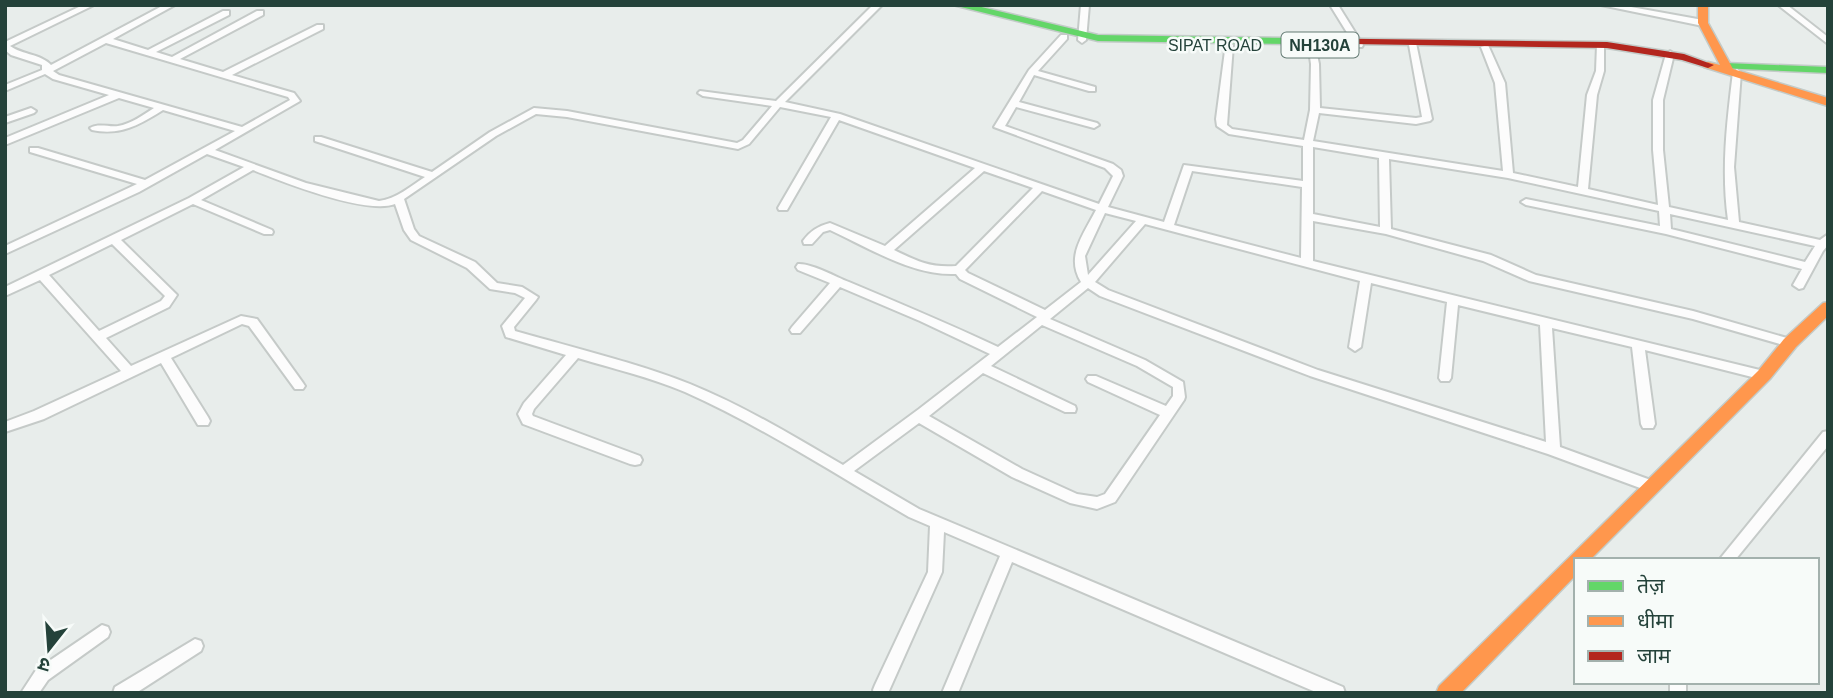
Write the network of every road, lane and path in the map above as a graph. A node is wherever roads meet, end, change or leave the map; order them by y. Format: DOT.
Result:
graph roads {
  1 [pos="90,5"];
  2 [pos="156,5"];
  3 [pos="878,5"];
  4 [pos="939,5"];
  5 [pos="958,5"];
  6 [pos="1085,5"];
  7 [pos="1334,5"];
  8 [pos="1605,5"];
  9 [pos="1703,5"];
  10 [pos="1782,5"];
  11 [pos="169,6"];
  12 [pos="1612,6"];
  13 [pos="226,13"];
  14 [pos="260,13"];
  15 [pos="1703,23"];
  16 [pos="320,27"];
  17 [pos="1064,37"];
  18 [pos="1082,38"];
  19 [pos="107,40"];
  20 [pos="1828,41"];
  21 [pos="1357,43"];
  22 [pos="1229,45"];
  23 [pos="1311,45"];
  24 [pos="1413,45"];
  25 [pos="1485,47"];
  26 [pos="1601,47"];
  27 [pos="148,52"];
  28 [pos="10,55"];
  29 [pos="1670,57"];
  30 [pos="172,60"];
  31 [pos="1730,69"];
  32 [pos="1828,70"];
  33 [pos="46,71"];
  34 [pos="1032,72"];
  35 [pos="224,75"];
  36 [pos="5,88"];
  37 [pos="1092,89"];
  38 [pos="703,93"];
  39 [pos="117,95"];
  40 [pos="1828,102"];
  41 [pos="1012,103"];
  42 [pos="778,104"];
  43 [pos="161,107"];
  44 [pos="1315,110"];
  45 [pos="31,111"];
  46 [pos="837,116"];
  47 [pos="5,120"];
  48 [pos="1094,125"];
  49 [pos="95,128"];
  50 [pos="243,130"];
  51 [pos="318,139"];
  52 [pos="5,142"];
  53 [pos="1308,143"];
  54 [pos="34,150"];
  55 [pos="206,150"];
  56 [pos="1384,154"];
  57 [pos="253,166"];
  58 [pos="982,167"];
  59 [pos="1508,175"];
  60 [pos="433,176"];
  61 [pos="147,184"];
  62 [pos="1308,185"];
  63 [pos="1040,187"];
  64 [pos="1583,191"];
  65 [pos="400,199"];
  66 [pos="193,200"];
  67 [pos="1526,202"];
  68 [pos="1663,207"];
  69 [pos="783,208"];
  70 [pos="1102,209"];
  71 [pos="1308,217"];
  72 [pos="1143,220"];
  73 [pos="1734,224"];
  74 [pos="1168,226"];
  75 [pos="1386,230"];
  76 [pos="1666,231"];
  77 [pos="268,232"];
  78 [pos="114,239"];
  79 [pos="808,241"];
  80 [pos="1825,242"];
  81 [pos="5,250"];
  82 [pos="886,251"];
  83 [pos="1307,264"];
  84 [pos="802,267"];
  85 [pos="1809,267"];
  86 [pos="959,270"];
  87 [pos="41,275"];
  88 [pos="1366,279"];
  89 [pos="838,282"];
  90 [pos="1087,283"];
  91 [pos="1799,285"];
  92 [pos="5,292"];
  93 [pos="1453,300"];
  94 [pos="1828,307"];
  95 [pos="1044,318"];
  96 [pos="1546,322"];
  97 [pos="796,330"];
  98 [pos="97,337"];
  99 [pos="1790,343"];
  100 [pos="1637,344"];
  101 [pos="1355,347"];
  102 [pos="575,353"];
  103 [pos="999,353"];
  104 [pos="163,356"];
  105 [pos="981,367"];
  106 [pos="129,372"];
  107 [pos="1764,375"];
  108 [pos="1445,378"];
  109 [pos="1092,379"];
  110 [pos="299,386"];
  111 [pos="1070,409"];
  112 [pos="1166,412"];
  113 [pos="919,416"];
  114 [pos="203,421"];
  115 [pos="1648,424"];
  116 [pos="5,427"];
  117 [pos="1828,436"];
  118 [pos="1553,450"];
  119 [pos="635,460"];
  120 [pos="843,472"];
  121 [pos="1651,486"];
  122 [pos="938,524"];
  123 [pos="1008,554"];
  124 [pos="1580,558"];
  125 [pos="1729,558"];
  126 [pos="1574,564"];
  127 [pos="102,632"];
  128 [pos="195,646"];
  129 [pos="881,690"];
  130 [pos="29,693"];
  131 [pos="121,693"];
  132 [pos="950,693"];
  133 [pos="1337,693"];
  134 [pos="1446,693"];
  1 -- 28 [label="street"];
  2 -- 11 [label="street"];
  3 -- 42 [label="street"];
  4 -- 17 [label="main road, SIPAT ROAD / NH130A"];
  5 -- 18 [label="main road, SIPAT ROAD / NH130A"];
  6 -- 18 [label="street"];
  7 -- 21 [label="street"];
  8 -- 12 [label="street"];
  9 -- 15 [label="main road"];
  10 -- 20 [label="street"];
  11 -- 19 [label="street"];
  12 -- 15 [label="street"];
  13 -- 27 [label="street"];
  14 -- 30 [label="street"];
  15 -- 31 [label="main road"];
  16 -- 35 [label="street"];
  17 -- 18 [label="main road, SIPAT ROAD / NH130A"];
  17 -- 34 [label="street"];
  18 -- 21 [label="main road, SIPAT ROAD / NH130A"];
  18 -- 22 [label="main road, SIPAT ROAD / NH130A"];
  19 -- 27 [label="street"];
  19 -- 33 [label="street"];
  21 -- 23 [label="main road, SIPAT ROAD / NH130A"];
  21 -- 24 [label="main road, SIPAT ROAD / NH130A"];
  21 -- 26 [label="main road, SIPAT ROAD / NH130A"];
  22 -- 23 [label="main road, SIPAT ROAD / NH130A"];
  22 -- 53 [label="street"];
  23 -- 44 [label="street"];
  24 -- 25 [label="main road, SIPAT ROAD / NH130A"];
  24 -- 44 [label="street"];
  25 -- 26 [label="main road, SIPAT ROAD / NH130A"];
  25 -- 59 [label="street"];
  26 -- 29 [label="main road, SIPAT ROAD / NH130A"];
  26 -- 64 [label="street"];
  27 -- 30 [label="street"];
  28 -- 33 [label="street"];
  29 -- 31 [label="main road, SIPAT ROAD / NH130A"];
  29 -- 68 [label="street"];
  30 -- 35 [label="street"];
  31 -- 32 [label="main road"];
  31 -- 40 [label="main road, SIPAT ROAD / NH130A"];
  31 -- 73 [label="street"];
  33 -- 36 [label="street"];
  33 -- 39 [label="street"];
  34 -- 37 [label="street"];
  34 -- 41 [label="street"];
  35 -- 50 [label="street"];
  38 -- 42 [label="street"];
  39 -- 43 [label="street"];
  39 -- 52 [label="street"];
  41 -- 48 [label="street"];
  41 -- 70 [label="street"];
  42 -- 46 [label="street"];
  42 -- 60 [label="street"];
  43 -- 49 [label="street"];
  43 -- 50 [label="street"];
  44 -- 53 [label="street"];
  45 -- 47 [label="street"];
  46 -- 58 [label="street"];
  46 -- 69 [label="street"];
  50 -- 55 [label="street"];
  51 -- 60 [label="street"];
  53 -- 56 [label="street"];
  53 -- 62 [label="street"];
  54 -- 61 [label="street"];
  55 -- 57 [label="street"];
  55 -- 61 [label="street"];
  56 -- 59 [label="street"];
  56 -- 75 [label="street"];
  57 -- 65 [label="street"];
  57 -- 66 [label="street"];
  58 -- 63 [label="street"];
  58 -- 82 [label="street"];
  59 -- 64 [label="street"];
  60 -- 65 [label="street"];
  61 -- 81 [label="street"];
  62 -- 71 [label="street"];
  62 -- 74 [label="street"];
  63 -- 70 [label="street"];
  63 -- 86 [label="street"];
  64 -- 68 [label="street"];
  65 -- 102 [label="street"];
  66 -- 77 [label="street"];
  66 -- 78 [label="street"];
  67 -- 76 [label="street"];
  68 -- 73 [label="street"];
  68 -- 76 [label="street"];
  70 -- 72 [label="street"];
  70 -- 90 [label="street"];
  71 -- 75 [label="street"];
  71 -- 83 [label="street"];
  72 -- 74 [label="street"];
  72 -- 90 [label="street"];
  73 -- 80 [label="street"];
  74 -- 83 [label="street"];
  75 -- 99 [label="street"];
  76 -- 85 [label="street"];
  78 -- 87 [label="street"];
  78 -- 98 [label="street"];
  79 -- 82 [label="street"];
  80 -- 85 [label="street"];
  82 -- 86 [label="street"];
  83 -- 88 [label="street"];
  84 -- 89 [label="street"];
  85 -- 91 [label="street"];
  86 -- 95 [label="street"];
  87 -- 92 [label="street"];
  87 -- 98 [label="street"];
  88 -- 93 [label="street"];
  88 -- 101 [label="street"];
  89 -- 97 [label="street"];
  89 -- 103 [label="street"];
  90 -- 95 [label="street"];
  90 -- 118 [label="street"];
  93 -- 96 [label="street"];
  93 -- 108 [label="street"];
  94 -- 99 [label="main road"];
  95 -- 103 [label="street"];
  95 -- 112 [label="street"];
  96 -- 100 [label="street"];
  96 -- 118 [label="street"];
  98 -- 106 [label="street"];
  99 -- 107 [label="main road"];
  100 -- 107 [label="street"];
  100 -- 115 [label="street"];
  102 -- 119 [label="street"];
  102 -- 120 [label="street"];
  103 -- 105 [label="street"];
  104 -- 106 [label="street"];
  104 -- 110 [label="street"];
  104 -- 114 [label="street"];
  105 -- 111 [label="street"];
  105 -- 113 [label="street"];
  106 -- 116 [label="street"];
  107 -- 121 [label="main road"];
  109 -- 112 [label="street"];
  112 -- 113 [label="street"];
  113 -- 120 [label="street"];
  117 -- 125 [label="street"];
  118 -- 121 [label="street"];
  120 -- 122 [label="street"];
  121 -- 124 [label="main road"];
  122 -- 123 [label="street"];
  122 -- 129 [label="street"];
  123 -- 132 [label="street"];
  123 -- 133 [label="street"];
  126 -- 134 [label="main road"];
  127 -- 130 [label="street"];
  128 -- 131 [label="street"];
}
